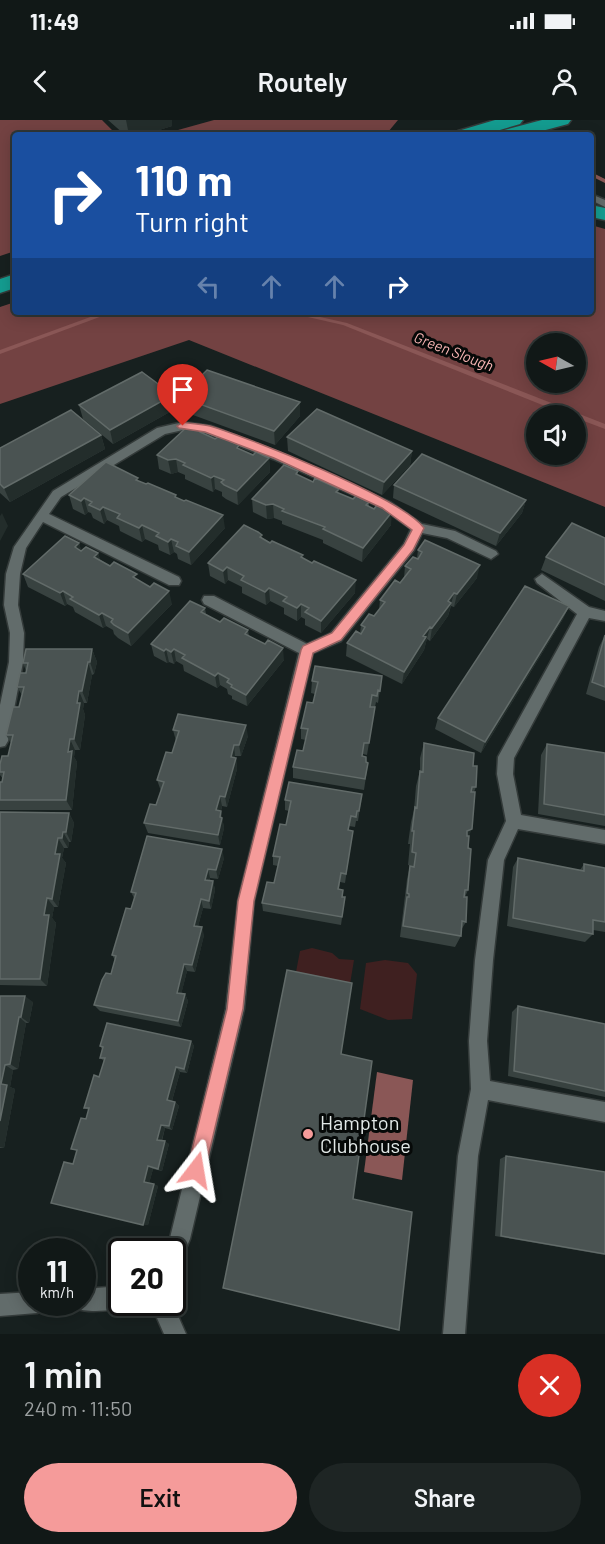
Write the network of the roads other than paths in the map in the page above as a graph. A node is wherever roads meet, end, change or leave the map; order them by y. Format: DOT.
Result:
graph roads {
  1 [pos="466,120"];
  2 [pos="487,120"];
  3 [pos="514,120"];
  4 [pos="562,120"];
  5 [pos="453,132"];
  6 [pos="518,132"];
  7 [pos="41,515"];
  8 [pos="418,528"];
  9 [pos="490,554"];
  10 [pos="542,579"];
  11 [pos="174,581"];
  12 [pos="209,600"];
  13 [pos="585,612"];
  14 [pos="605,616"];
  15 [pos="307,650"];
  16 [pos="0,741"];
  17 [pos="514,820"];
  18 [pos="605,837"];
  19 [pos="482,1089"];
  20 [pos="605,1112"];
  21 [pos="180,1238"];
  22 [pos="18,1304"];
  23 [pos="0,1305"];
  24 [pos="167,1316"];
  25 [pos="175,1334"];
  26 [pos="454,1334"];
  1 -- 5 [label="highway"];
  2 -- 5 [label="highway"];
  3 -- 5 [label="highway"];
  4 -- 6 [label="highway"];
  7 -- 8 [label="lane"];
  7 -- 11 [label="lane"];
  7 -- 16 [label="lane"];
  8 -- 9 [label="lane"];
  8 -- 15 [label="lane"];
  10 -- 13 [label="lane"];
  12 -- 15 [label="lane"];
  13 -- 14 [label="lane"];
  13 -- 17 [label="lane"];
  15 -- 21 [label="lane"];
  17 -- 18 [label="lane"];
  17 -- 19 [label="lane"];
  19 -- 20 [label="lane"];
  19 -- 26 [label="lane"];
  22 -- 23 [label="lane"];
  24 -- 25 [label="lane"];
}
